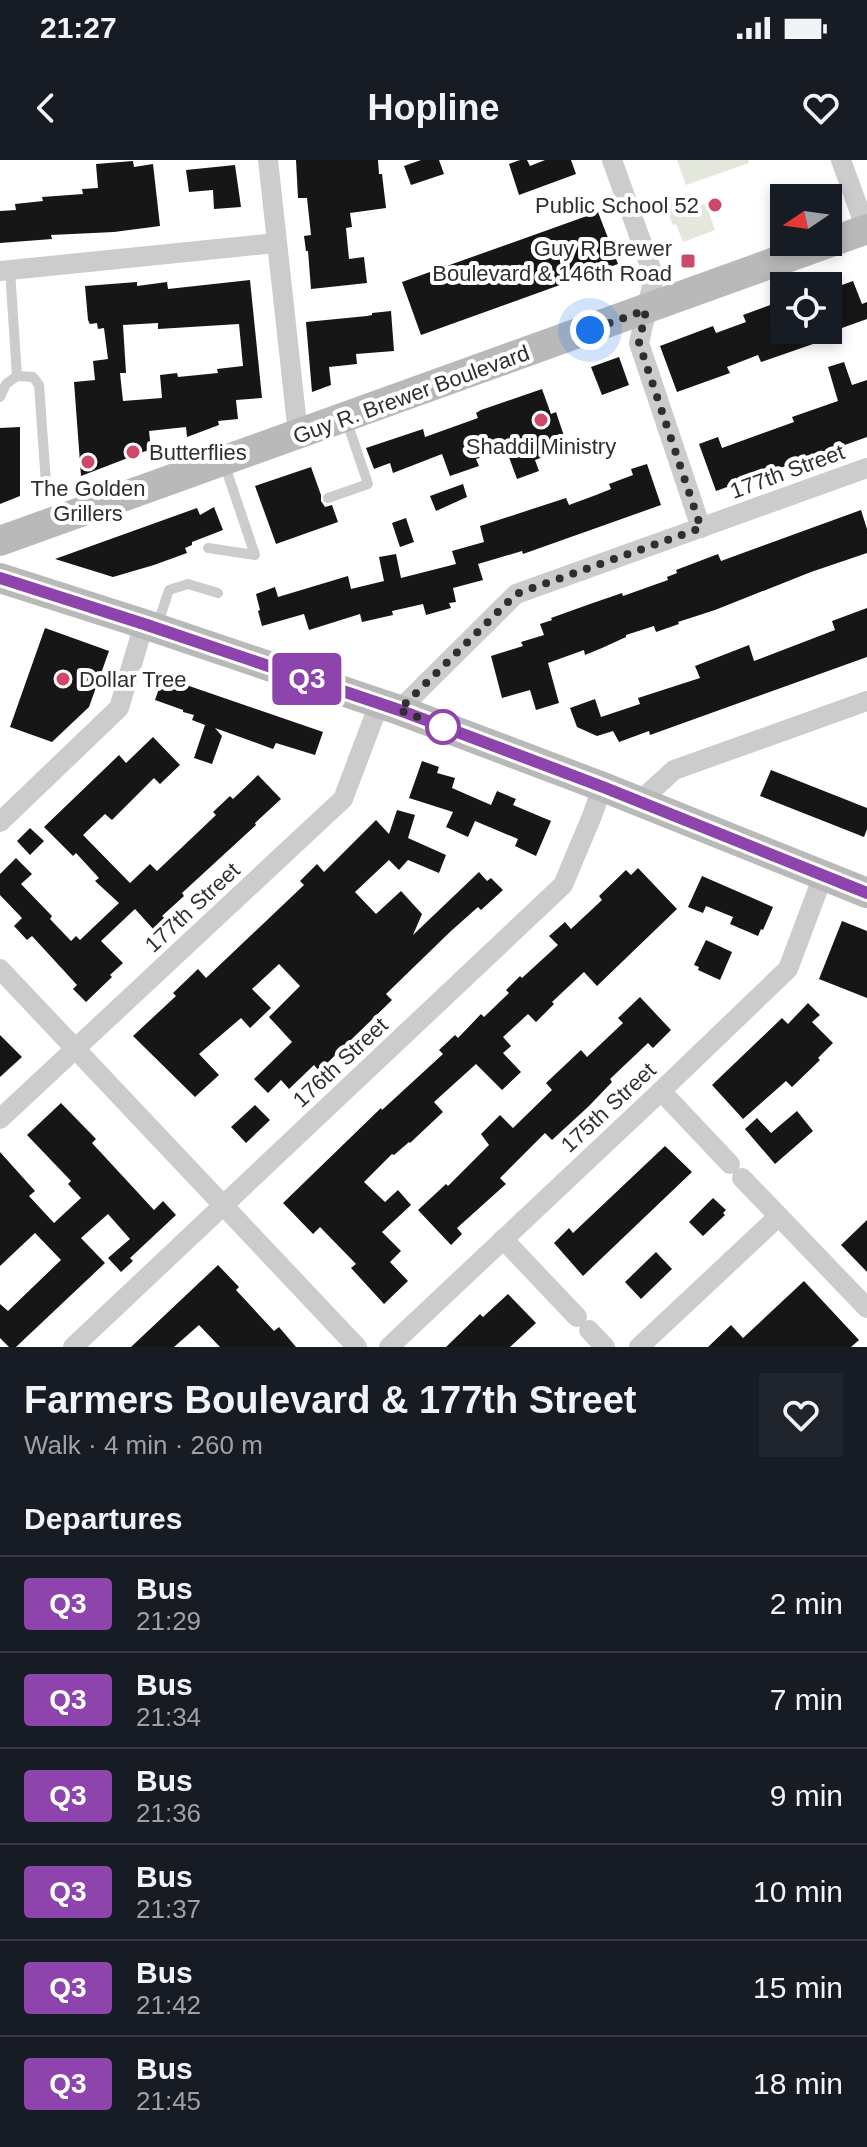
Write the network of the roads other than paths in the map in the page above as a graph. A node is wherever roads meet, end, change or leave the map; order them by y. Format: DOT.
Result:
graph roads {
  1 [pos="268,160"];
  2 [pos="612,160"];
  3 [pos="841,160"];
  4 [pos="866,229"];
  5 [pos="276,243"];
  6 [pos="5,270"];
  7 [pos="646,310"];
  8 [pos="17,376"];
  9 [pos="0,397"];
  10 [pos="345,417"];
  11 [pos="298,434"];
  12 [pos="223,461"];
  13 [pos="867,468"];
  14 [pos="46,483"];
  15 [pos="328,498"];
  16 [pos="701,528"];
  17 [pos="0,541"];
  18 [pos="208,548"];
  19 [pos="0,578"];
  20 [pos="218,593"];
  21 [pos="150,626"];
  22 [pos="867,701"];
  23 [pos="389,707"];
  24 [pos="602,787"];
  25 [pos="639,802"];
  26 [pos="0,822"];
  27 [pos="823,876"];
  28 [pos="867,893"];
  29 [pos="0,969"];
  30 [pos="75,1049"];
  31 [pos="661,1091"];
  32 [pos="0,1119"];
  33 [pos="223,1206"];
  34 [pos="779,1216"];
  35 [pos="503,1239"];
  36 [pos="867,1308"];
  37 [pos="73,1347"];
  38 [pos="357,1347"];
  39 [pos="389,1347"];
  40 [pos="605,1347"];
  41 [pos="639,1347"];
  1 -- 5 [label="street"];
  2 -- 7 [label="street"];
  3 -- 4 [label="street"];
  4 -- 7 [label="main road, Guy R. Brewer Boulevard"];
  5 -- 6 [label="street"];
  5 -- 11 [label="street"];
  6 -- 8 [label="lane"];
  7 -- 10 [label="main road, Guy R. Brewer Boulevard"];
  7 -- 16 [label="street"];
  8 -- 9 [label="lane"];
  8 -- 14 [label="lane"];
  10 -- 11 [label="main road, Guy R. Brewer Boulevard"];
  10 -- 15 [label="lane"];
  11 -- 12 [label="main road, Guy R. Brewer Boulevard"];
  12 -- 17 [label="main road, Guy R. Brewer Boulevard"];
  12 -- 18 [label="lane"];
  13 -- 16 [label="street, 177th Street"];
  16 -- 23 [label="street, 177th Street"];
  19 -- 21 [label="main road"];
  20 -- 21 [label="lane"];
  21 -- 23 [label="main road"];
  21 -- 26 [label="street"];
  22 -- 25 [label="street"];
  23 -- 24 [label="main road"];
  23 -- 30 [label="street, 177th Street"];
  24 -- 25 [label="main road"];
  24 -- 33 [label="street, 176th Street"];
  25 -- 27 [label="main road"];
  27 -- 28 [label="main road"];
  27 -- 31 [label="street, 175th Street"];
  29 -- 30 [label="street"];
  30 -- 32 [label="street, 177th Street"];
  30 -- 33 [label="street"];
  31 -- 34 [label="street"];
  31 -- 35 [label="street, 175th Street"];
  33 -- 37 [label="street, 176th Street"];
  33 -- 38 [label="street"];
  34 -- 36 [label="street"];
  34 -- 41 [label="street"];
  35 -- 39 [label="street, 175th Street"];
  35 -- 40 [label="street"];
}
